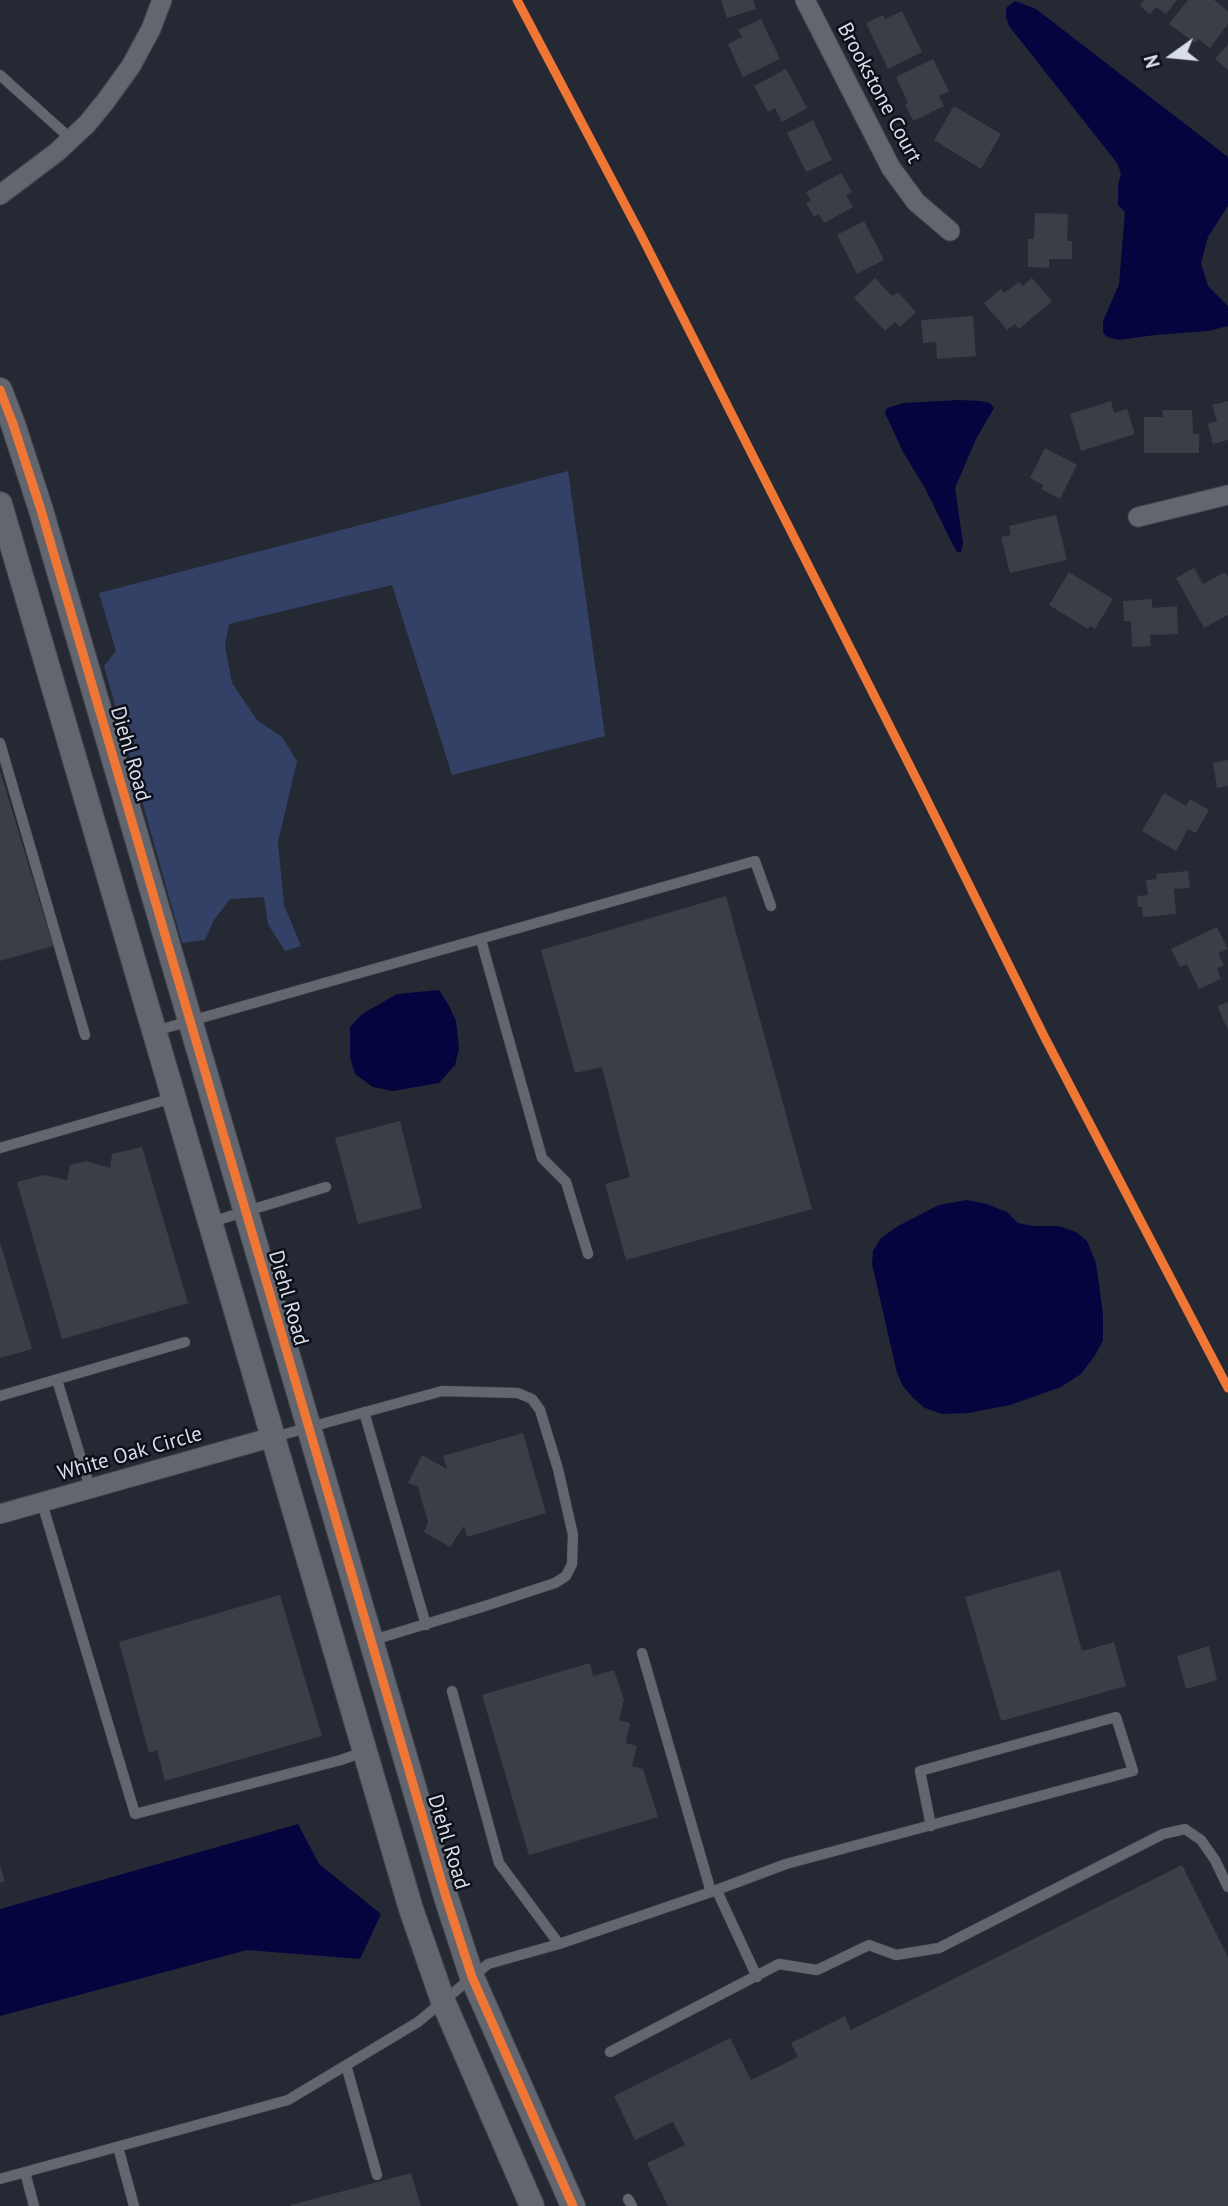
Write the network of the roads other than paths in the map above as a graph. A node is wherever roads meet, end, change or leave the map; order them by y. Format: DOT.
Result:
graph roads {
  1 [pos="162,0"];
  2 [pos="805,0"];
  3 [pos="0,75"];
  4 [pos="71,139"];
  5 [pos="0,195"];
  6 [pos="950,231"];
  7 [pos="0,390"];
  8 [pos="1228,495"];
  9 [pos="0,504"];
  10 [pos="1138,517"];
  11 [pos="0,743"];
  12 [pos="771,906"];
  13 [pos="481,940"];
  14 [pos="190,1021"];
  15 [pos="154,1031"];
  16 [pos="85,1035"];
  17 [pos="174,1098"];
  18 [pos="0,1148"];
  19 [pos="327,1187"];
  20 [pos="245,1212"];
  21 [pos="210,1222"];
  22 [pos="589,1254"];
  23 [pos="185,1342"];
  24 [pos="58,1380"];
  25 [pos="0,1396"];
  26 [pos="364,1412"];
  27 [pos="307,1428"];
  28 [pos="273,1437"];
  29 [pos="90,1488"];
  30 [pos="42,1503"];
  31 [pos="0,1514"];
  32 [pos="426,1625"];
  33 [pos="370,1642"];
  34 [pos="642,1653"];
  35 [pos="452,1690"];
  36 [pos="366,1751"];
  37 [pos="931,1826"];
  38 [pos="1228,1888"];
  39 [pos="714,1892"];
  40 [pos="559,1944"];
  41 [pos="472,1977"];
  42 [pos="757,1977"];
  43 [pos="443,2001"];
  44 [pos="610,2052"];
  45 [pos="346,2065"];
  46 [pos="118,2147"];
  47 [pos="25,2172"];
  48 [pos="377,2175"];
  49 [pos="0,2179"];
  50 [pos="34,2206"];
  51 [pos="134,2206"];
  52 [pos="532,2206"];
  53 [pos="573,2206"];
  1 -- 4 [label="street"];
  2 -- 6 [label="street, Brookstone Court"];
  3 -- 4 [label="lane"];
  4 -- 5 [label="street"];
  7 -- 14 [label="street, Diehl Road"];
  8 -- 10 [label="street"];
  9 -- 15 [label="street"];
  11 -- 16 [label="lane"];
  12 -- 13 [label="lane"];
  13 -- 14 [label="lane"];
  13 -- 22 [label="lane"];
  14 -- 15 [label="lane"];
  14 -- 20 [label="street, Diehl Road"];
  15 -- 17 [label="street"];
  17 -- 18 [label="lane"];
  17 -- 21 [label="street"];
  19 -- 20 [label="lane"];
  20 -- 21 [label="lane"];
  20 -- 27 [label="street, Diehl Road"];
  21 -- 28 [label="street"];
  23 -- 24 [label="lane"];
  24 -- 25 [label="lane"];
  24 -- 29 [label="lane"];
  26 -- 27 [label="lane"];
  26 -- 32 [label="lane"];
  26 -- 32 [label="lane"];
  27 -- 28 [label="lane"];
  27 -- 33 [label="street, Diehl Road"];
  28 -- 29 [label="street, White Oak Circle"];
  28 -- 36 [label="street"];
  29 -- 30 [label="street, White Oak Circle"];
  30 -- 31 [label="street, White Oak Circle"];
  30 -- 36 [label="lane"];
  32 -- 33 [label="lane"];
  33 -- 41 [label="street, Diehl Road"];
  34 -- 39 [label="lane"];
  35 -- 40 [label="lane"];
  36 -- 43 [label="street"];
  37 -- 37 [label="lane"];
  37 -- 39 [label="lane"];
  38 -- 42 [label="lane"];
  39 -- 40 [label="lane"];
  39 -- 42 [label="lane"];
  40 -- 41 [label="lane"];
  41 -- 43 [label="lane"];
  41 -- 53 [label="street, Diehl Road"];
  42 -- 44 [label="lane"];
  43 -- 45 [label="lane"];
  43 -- 52 [label="street"];
  45 -- 46 [label="lane"];
  45 -- 48 [label="lane"];
  46 -- 47 [label="lane"];
  46 -- 51 [label="lane"];
  47 -- 49 [label="lane"];
  47 -- 50 [label="lane"];
}
